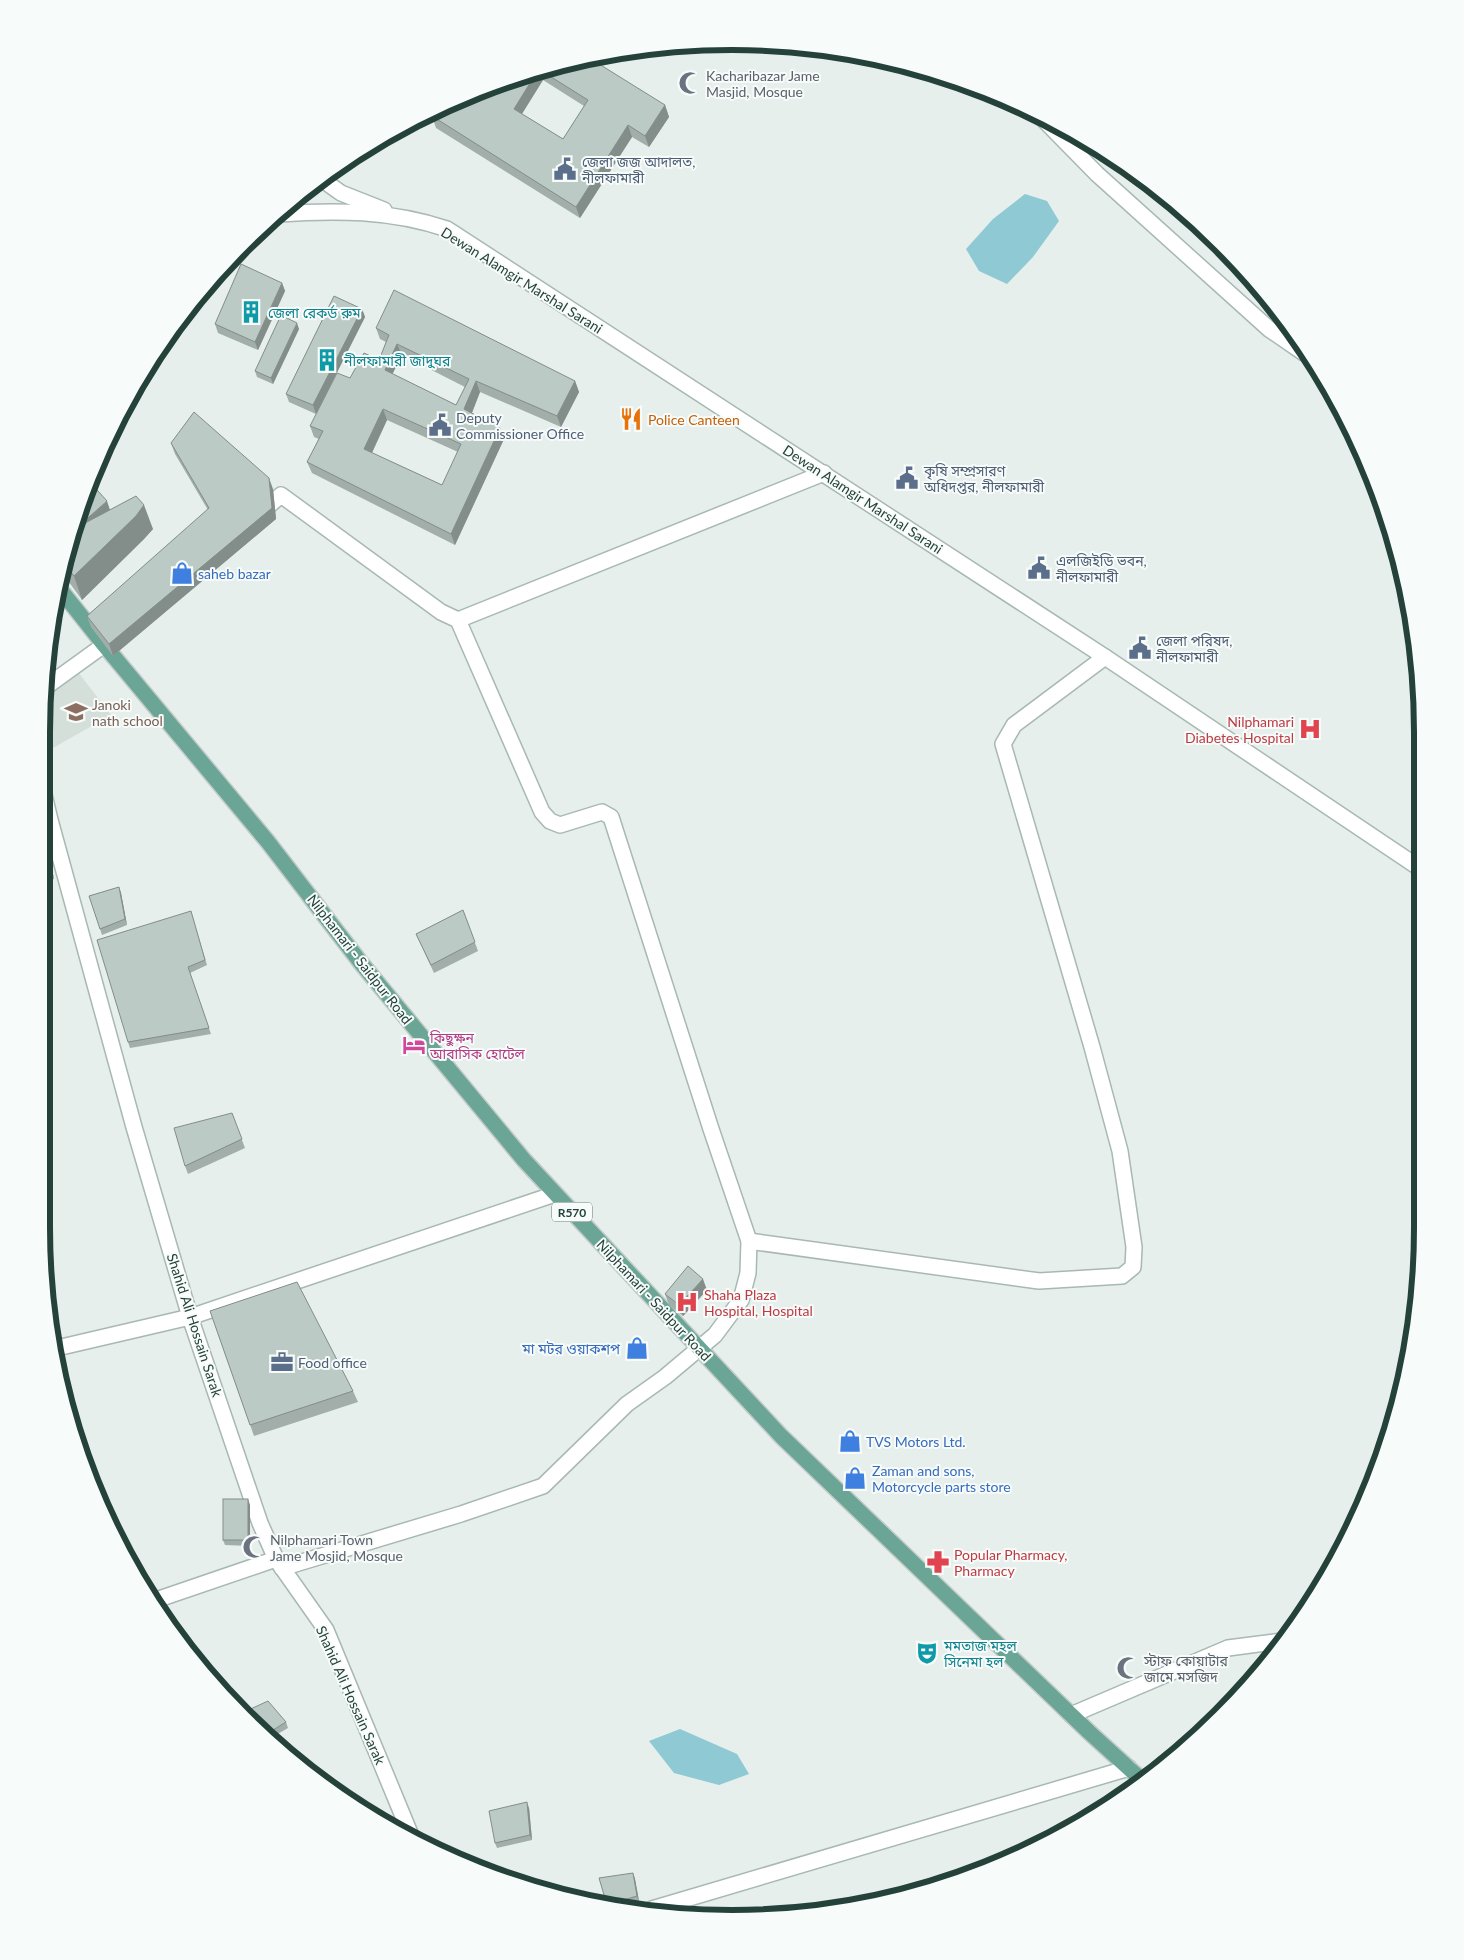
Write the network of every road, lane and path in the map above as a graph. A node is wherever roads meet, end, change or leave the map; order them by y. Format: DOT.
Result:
graph roads {
  1 [pos="1055,131"];
  2 [pos="328,183"];
  3 [pos="290,213"];
  4 [pos="402,218"];
  5 [pos="1294,347"];
  6 [pos="824,473"];
  7 [pos="244,527"];
  8 [pos="64,594"];
  9 [pos="458,620"];
  10 [pos="127,627"];
  11 [pos="105,646"];
  12 [pos="1105,657"];
  13 [pos="51,683"];
  14 [pos="50,843"];
  15 [pos="1414,864"];
  16 [pos="555,1194"];
  17 [pos="749,1240"];
  18 [pos="190,1317"];
  19 [pos="61,1347"];
  20 [pos="700,1349"];
  21 [pos="279,1564"];
  22 [pos="160,1600"];
  23 [pos="1274,1642"];
  24 [pos="1072,1715"];
  25 [pos="1129,1768"];
  26 [pos="1137,1776"];
  27 [pos="408,1828"];
  28 [pos="662,1906"];
  1 -- 5 [label="street"];
  2 -- 4 [label="street"];
  3 -- 4 [label="street, Dewan Alamgir Marshal Sarani"];
  4 -- 6 [label="street, Dewan Alamgir Marshal Sarani"];
  6 -- 9 [label="street"];
  6 -- 12 [label="street, Dewan Alamgir Marshal Sarani"];
  7 -- 9 [label="street"];
  8 -- 11 [label="main road, Nilphamari - Saidpur Road / R570"];
  9 -- 17 [label="street"];
  10 -- 11 [label="street"];
  11 -- 13 [label="street"];
  11 -- 16 [label="main road, Nilphamari - Saidpur Road / R570"];
  12 -- 15 [label="street, Dewan Alamgir Marshal Sarani"];
  12 -- 17 [label="street"];
  14 -- 18 [label="street, Shahid Ali Hossain Sarak"];
  16 -- 18 [label="street"];
  16 -- 20 [label="main road, Nilphamari - Saidpur Road / R570"];
  17 -- 20 [label="street"];
  18 -- 19 [label="street"];
  18 -- 21 [label="street, Shahid Ali Hossain Sarak"];
  20 -- 21 [label="street"];
  20 -- 24 [label="main road, Nilphamari - Saidpur Road / R570"];
  21 -- 22 [label="street"];
  21 -- 27 [label="street, Shahid Ali Hossain Sarak"];
  23 -- 24 [label="street"];
  24 -- 25 [label="main road, Nilphamari - Saidpur Road / R570"];
  25 -- 26 [label="main road, Nilphamari - Saidpur Road / R570"];
  25 -- 28 [label="street"];
}
